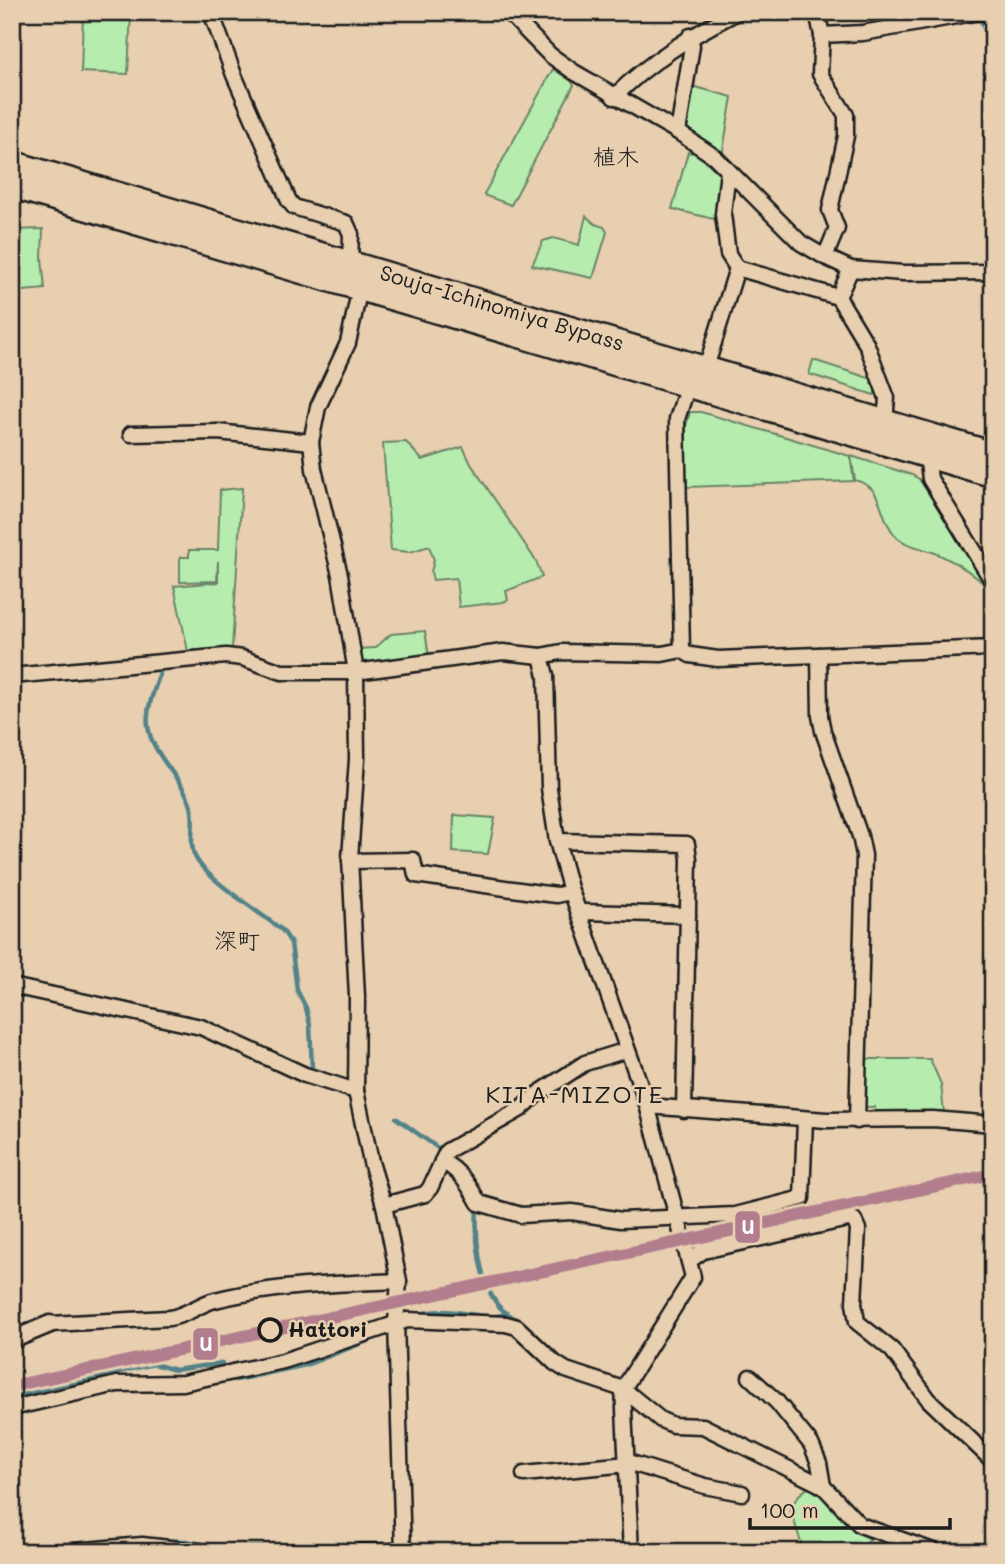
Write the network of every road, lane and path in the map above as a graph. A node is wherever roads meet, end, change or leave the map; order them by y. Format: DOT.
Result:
graph roads {
  1 [pos="211,12"];
  2 [pos="508,12"];
  3 [pos="737,12"];
  4 [pos="817,12"];
  5 [pos="979,12"];
  6 [pos="822,35"];
  7 [pos="690,36"];
  8 [pos="614,97"];
  9 [pos="678,132"];
  10 [pos="12,163"];
  11 [pos="728,171"];
  12 [pos="12,186"];
  13 [pos="825,257"];
  14 [pos="350,263"];
  15 [pos="737,268"];
  16 [pos="851,269"];
  17 [pos="993,272"];
  18 [pos="360,288"];
  19 [pos="838,298"];
  20 [pos="706,368"];
  21 [pos="688,385"];
  22 [pos="885,422"];
  23 [pos="131,434"];
  24 [pos="311,442"];
  25 [pos="917,445"];
  26 [pos="993,454"];
  27 [pos="993,475"];
  28 [pos="993,582"];
  29 [pos="993,648"];
  30 [pos="682,650"];
  31 [pos="820,655"];
  32 [pos="541,656"];
  33 [pos="356,672"];
  34 [pos="12,676"];
  35 [pos="557,841"];
  36 [pos="350,860"];
  37 [pos="571,892"];
  38 [pos="580,914"];
  39 [pos="688,915"];
  40 [pos="12,986"];
  41 [pos="627,1050"];
  42 [pos="356,1091"];
  43 [pos="648,1106"];
  44 [pos="684,1110"];
  45 [pos="805,1119"];
  46 [pos="857,1121"];
  47 [pos="993,1124"];
  48 [pos="442,1161"];
  49 [pos="384,1205"];
  50 [pos="677,1218"];
  51 [pos="689,1261"];
  52 [pos="399,1281"];
  53 [pos="396,1322"];
  54 [pos="50,1324"];
  55 [pos="12,1340"];
  56 [pos="750,1377"];
  57 [pos="625,1386"];
  58 [pos="12,1408"];
  59 [pos="993,1461"];
  60 [pos="628,1463"];
  61 [pos="524,1474"];
  62 [pos="823,1486"];
  63 [pos="742,1493"];
  64 [pos="403,1551"];
  65 [pos="63,1552"];
  66 [pos="205,1552"];
  67 [pos="359,1552"];
  68 [pos="631,1552"];
  69 [pos="936,1552"];
  1 -- 14 [label="street"];
  2 -- 8 [label="street"];
  3 -- 7 [label="street"];
  4 -- 6 [label="street"];
  5 -- 6 [label="street"];
  6 -- 13 [label="street"];
  7 -- 8 [label="street"];
  7 -- 9 [label="street"];
  8 -- 9 [label="street"];
  9 -- 11 [label="street"];
  10 -- 14 [label="highway, Souja-Ichinomiya Bypass"];
  11 -- 13 [label="street"];
  11 -- 15 [label="street"];
  12 -- 18 [label="highway, Souja-Ichinomiya Bypass"];
  13 -- 16 [label="street"];
  14 -- 18 [label="street"];
  14 -- 20 [label="highway, Souja-Ichinomiya Bypass"];
  15 -- 19 [label="street"];
  15 -- 20 [label="street"];
  16 -- 17 [label="street"];
  16 -- 19 [label="street"];
  18 -- 21 [label="highway, Souja-Ichinomiya Bypass"];
  18 -- 24 [label="street"];
  19 -- 22 [label="street"];
  20 -- 21 [label="street"];
  20 -- 22 [label="highway, Souja-Ichinomiya Bypass"];
  21 -- 25 [label="highway, Souja-Ichinomiya Bypass"];
  21 -- 30 [label="street"];
  22 -- 25 [label="highway, Souja-Ichinomiya Bypass"];
  23 -- 24 [label="street"];
  24 -- 33 [label="street"];
  25 -- 26 [label="highway, Souja-Ichinomiya Bypass"];
  25 -- 27 [label="highway, Souja-Ichinomiya Bypass"];
  25 -- 28 [label="street"];
  29 -- 31 [label="street"];
  30 -- 31 [label="street"];
  30 -- 32 [label="street"];
  31 -- 46 [label="street"];
  32 -- 33 [label="street"];
  32 -- 35 [label="street"];
  33 -- 34 [label="street"];
  33 -- 36 [label="street"];
  35 -- 37 [label="street"];
  35 -- 39 [label="street"];
  36 -- 37 [label="street"];
  36 -- 42 [label="street"];
  37 -- 38 [label="street"];
  38 -- 39 [label="street"];
  38 -- 41 [label="street"];
  39 -- 44 [label="street"];
  40 -- 42 [label="street"];
  41 -- 43 [label="street"];
  41 -- 48 [label="street"];
  42 -- 49 [label="street"];
  43 -- 44 [label="street"];
  43 -- 50 [label="street"];
  44 -- 45 [label="street"];
  45 -- 46 [label="street"];
  45 -- 50 [label="street"];
  46 -- 47 [label="street"];
  48 -- 49 [label="street"];
  48 -- 50 [label="street"];
  49 -- 52 [label="street"];
  50 -- 51 [label="street"];
  51 -- 57 [label="street"];
  51 -- 59 [label="street"];
  52 -- 53 [label="street"];
  52 -- 54 [label="street"];
  53 -- 57 [label="street"];
  53 -- 58 [label="street"];
  53 -- 64 [label="street"];
  54 -- 55 [label="street"];
  56 -- 62 [label="street"];
  57 -- 60 [label="street"];
  57 -- 62 [label="street"];
  60 -- 61 [label="street"];
  60 -- 63 [label="street"];
  60 -- 68 [label="street"];
  62 -- 69 [label="street"];
  64 -- 67 [label="street"];
  65 -- 66 [label="street"];
}
